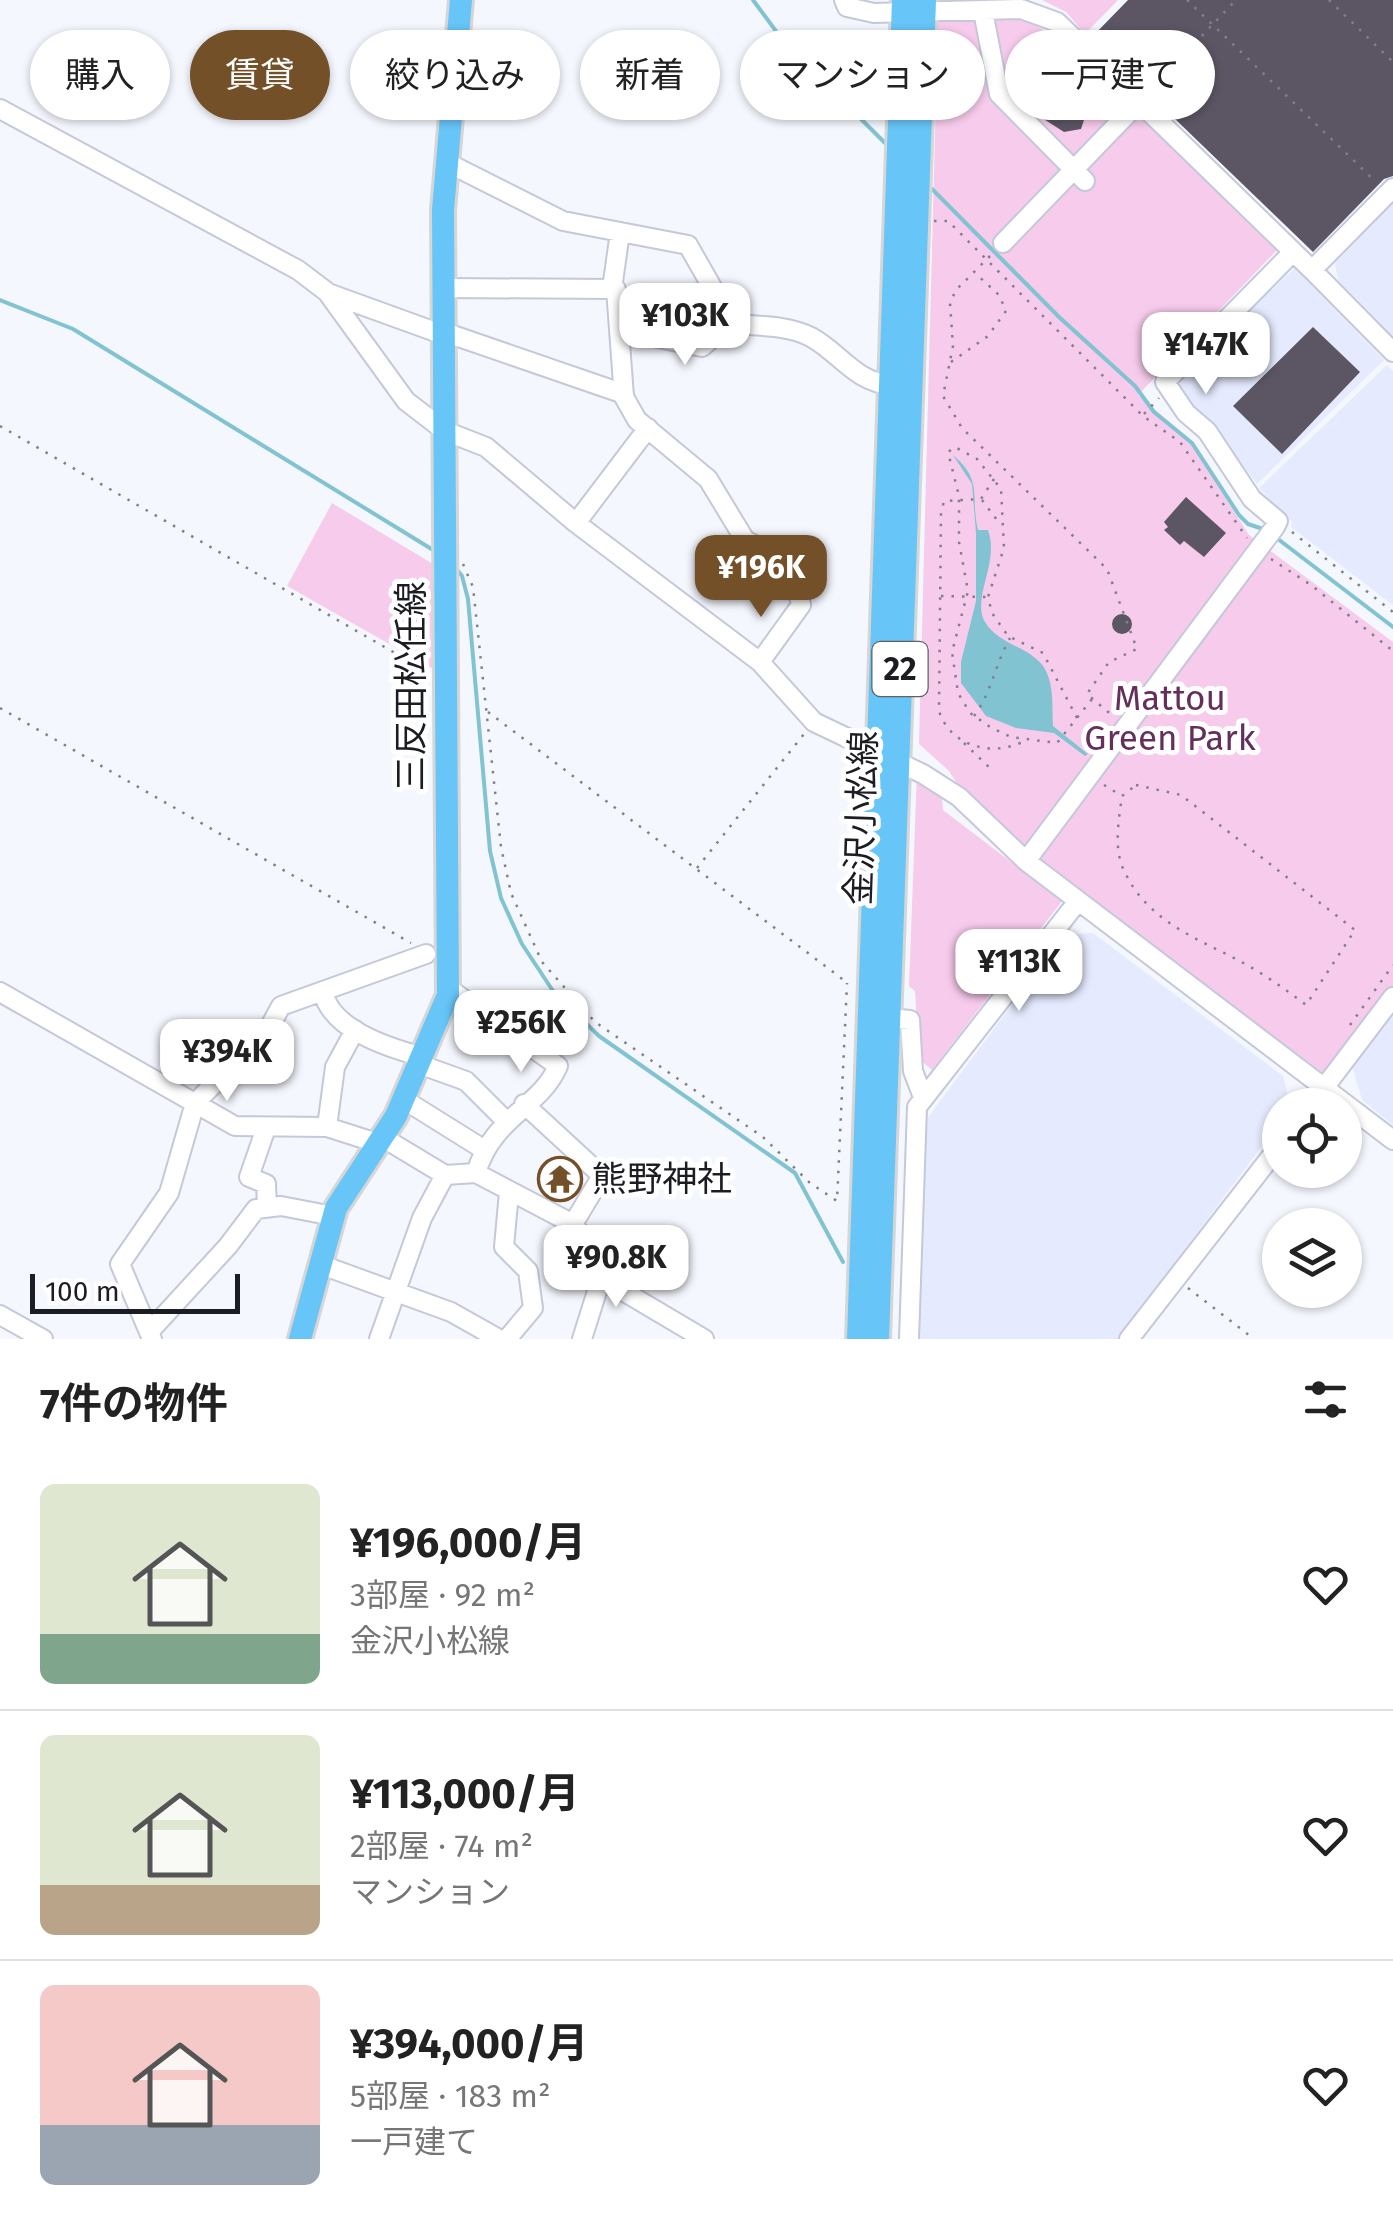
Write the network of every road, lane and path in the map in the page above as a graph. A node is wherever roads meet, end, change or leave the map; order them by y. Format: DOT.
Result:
graph roads {
  1 [pos="462,0"];
  2 [pos="844,0"];
  3 [pos="1187,0"];
  4 [pos="1236,0"];
  5 [pos="1329,0"];
  6 [pos="914,6"];
  7 [pos="982,11"];
  8 [pos="1212,24"];
  9 [pos="1065,30"];
  10 [pos="1206,30"];
  11 [pos="1393,62"];
  12 [pos="0,109"];
  13 [pos="1124,120"];
  14 [pos="1157,120"];
  15 [pos="446,162"];
  16 [pos="1080,175"];
  17 [pos="1390,191"];
  18 [pos="932,221"];
  19 [pos="620,232"];
  20 [pos="1003,243"];
  21 [pos="1293,252"];
  22 [pos="987,260"];
  23 [pos="1312,270"];
  24 [pos="974,272"];
  25 [pos="444,288"];
  26 [pos="612,290"];
  27 [pos="327,292"];
  28 [pos="731,322"];
  29 [pos="619,330"];
  30 [pos="444,333"];
  31 [pos="1393,352"];
  32 [pos="950,363"];
  33 [pos="890,384"];
  34 [pos="624,394"];
  35 [pos="1154,403"];
  36 [pos="1142,415"];
  37 [pos="0,426"];
  38 [pos="648,428"];
  39 [pos="445,431"];
  40 [pos="994,478"];
  41 [pos="959,499"];
  42 [pos="982,499"];
  43 [pos="576,523"];
  44 [pos="1000,524"];
  45 [pos="1276,525"];
  46 [pos="446,544"];
  47 [pos="1260,548"];
  48 [pos="941,596"];
  49 [pos="968,597"];
  50 [pos="988,597"];
  51 [pos="1393,612"];
  52 [pos="1010,637"];
  53 [pos="1393,652"];
  54 [pos="760,662"];
  55 [pos="446,682"];
  56 [pos="1092,699"];
  57 [pos="0,708"];
  58 [pos="487,711"];
  59 [pos="974,716"];
  60 [pos="1077,718"];
  61 [pos="814,722"];
  62 [pos="1126,727"];
  63 [pos="1028,739"];
  64 [pos="963,742"];
  65 [pos="887,758"];
  66 [pos="992,770"];
  67 [pos="1090,776"];
  68 [pos="1122,796"];
  69 [pos="1026,861"];
  70 [pos="696,870"];
  71 [pos="1078,902"];
  72 [pos="426,954"];
  73 [pos="858,984"];
  74 [pos="448,988"];
  75 [pos="323,991"];
  76 [pos="0,992"];
  77 [pos="1393,997"];
  78 [pos="890,1018"];
  79 [pos="355,1030"];
  80 [pos="418,1060"];
  81 [pos="1324,1088"];
  82 [pos="923,1097"];
  83 [pos="403,1100"];
  84 [pos="195,1103"];
  85 [pos="524,1104"];
  86 [pos="1362,1117"];
  87 [pos="505,1120"];
  88 [pos="327,1127"];
  89 [pos="266,1128"];
  90 [pos="379,1140"];
  91 [pos="1393,1140"];
  92 [pos="483,1149"];
  93 [pos="1262,1168"];
  94 [pos="476,1173"];
  95 [pos="444,1174"];
  96 [pos="509,1192"];
  97 [pos="267,1207"];
  98 [pos="333,1216"];
  99 [pos="573,1224"];
  100 [pos="319,1264"];
  101 [pos="604,1266"];
  102 [pos="1176,1278"];
  103 [pos="399,1292"];
  104 [pos="0,1314"];
  105 [pos="150,1336"];
  106 [pos="34,1337"];
  107 [pos="300,1339"];
  108 [pos="379,1339"];
  109 [pos="499,1339"];
  110 [pos="507,1339"];
  111 [pos="582,1339"];
  112 [pos="704,1339"];
  113 [pos="858,1339"];
  114 [pos="878,1339"];
  115 [pos="910,1339"];
  116 [pos="1130,1339"];
  117 [pos="1254,1339"];
  1 -- 15 [label="main road, 三反田松任線"];
  2 -- 6 [label="street"];
  3 -- 8 [label="path"];
  4 -- 8 [label="path"];
  5 -- 11 [label="path"];
  6 -- 7 [label="street"];
  6 -- 33 [label="main road, 金沢小松線 / 22"];
  6 -- 65 [label="main road, 金沢小松線 / 22"];
  7 -- 9 [label="street"];
  7 -- 16 [label="street"];
  8 -- 10 [label="path"];
  8 -- 17 [label="path"];
  12 -- 27 [label="street"];
  13 -- 16 [label="street"];
  14 -- 21 [label="street"];
  15 -- 19 [label="street"];
  15 -- 25 [label="main road, 三反田松任線"];
  16 -- 20 [label="street"];
  17 -- 23 [label="street"];
  18 -- 22 [label="path"];
  19 -- 26 [label="street"];
  19 -- 28 [label="street"];
  21 -- 23 [label="street"];
  21 -- 45 [label="street"];
  22 -- 24 [label="path"];
  22 -- 36 [label="path"];
  23 -- 31 [label="street"];
  24 -- 32 [label="path"];
  24 -- 32 [label="path"];
  25 -- 26 [label="street"];
  25 -- 30 [label="main road, 三反田松任線"];
  26 -- 29 [label="street"];
  27 -- 30 [label="street"];
  27 -- 39 [label="street"];
  28 -- 29 [label="street"];
  28 -- 33 [label="street"];
  29 -- 34 [label="street"];
  30 -- 34 [label="street"];
  30 -- 39 [label="main road, 三反田松任線"];
  32 -- 56 [label="path"];
  33 -- 65 [label="main road, 金沢小松線 / 22"];
  34 -- 38 [label="street"];
  35 -- 36 [label="path"];
  36 -- 47 [label="path"];
  37 -- 55 [label="path"];
  38 -- 43 [label="street"];
  38 -- 54 [label="street"];
  39 -- 43 [label="street"];
  39 -- 46 [label="main road, 三反田松任線"];
  40 -- 41 [label="path"];
  40 -- 42 [label="path"];
  40 -- 44 [label="path"];
  41 -- 42 [label="path"];
  41 -- 48 [label="path"];
  41 -- 49 [label="path"];
  42 -- 44 [label="path"];
  43 -- 54 [label="street"];
  44 -- 50 [label="path"];
  45 -- 47 [label="street"];
  45 -- 51 [label="path"];
  46 -- 55 [label="main road, 三反田松任線"];
  46 -- 58 [label="path"];
  47 -- 53 [label="path"];
  47 -- 62 [label="street"];
  48 -- 49 [label="path"];
  48 -- 64 [label="path"];
  49 -- 50 [label="path"];
  49 -- 59 [label="path"];
  50 -- 52 [label="path"];
  52 -- 59 [label="path"];
  52 -- 60 [label="path"];
  54 -- 61 [label="street"];
  55 -- 74 [label="main road, 三反田松任線"];
  56 -- 60 [label="path"];
  56 -- 62 [label="path"];
  57 -- 72 [label="path"];
  58 -- 70 [label="path"];
  58 -- 73 [label="path"];
  59 -- 63 [label="path"];
  60 -- 63 [label="path"];
  61 -- 65 [label="street"];
  61 -- 70 [label="path"];
  62 -- 67 [label="street"];
  63 -- 64 [label="path"];
  64 -- 66 [label="path"];
  65 -- 69 [label="street"];
  65 -- 73 [label="main road, 金沢小松線 / 22"];
  65 -- 78 [label="main road, 金沢小松線 / 22"];
  67 -- 68 [label="path"];
  67 -- 69 [label="street"];
  68 -- 68 [label="path"];
  69 -- 71 [label="street"];
  70 -- 73 [label="path"];
  71 -- 81 [label="street"];
  71 -- 82 [label="street"];
  72 -- 75 [label="street"];
  73 -- 113 [label="main road, 金沢小松線 / 22"];
  74 -- 80 [label="main road, 三反田松任線"];
  74 -- 85 [label="street"];
  75 -- 79 [label="street"];
  75 -- 84 [label="street"];
  76 -- 84 [label="street"];
  77 -- 81 [label="street"];
  78 -- 82 [label="street"];
  78 -- 114 [label="main road, 金沢小松線 / 22"];
  79 -- 80 [label="street"];
  79 -- 88 [label="street"];
  80 -- 83 [label="main road, 三反田松任線"];
  80 -- 87 [label="street"];
  82 -- 115 [label="street"];
  83 -- 90 [label="main road, 三反田松任線"];
  83 -- 92 [label="street"];
  84 -- 89 [label="street"];
  84 -- 105 [label="street"];
  85 -- 87 [label="street"];
  85 -- 99 [label="street"];
  86 -- 91 [label="street"];
  87 -- 92 [label="street"];
  88 -- 89 [label="street"];
  88 -- 90 [label="street"];
  89 -- 97 [label="street"];
  90 -- 95 [label="street"];
  90 -- 98 [label="main road, 三反田松任線"];
  92 -- 94 [label="street"];
  93 -- 102 [label="street"];
  94 -- 95 [label="street"];
  94 -- 96 [label="street"];
  95 -- 103 [label="street"];
  96 -- 99 [label="street"];
  96 -- 110 [label="street"];
  97 -- 98 [label="street"];
  97 -- 105 [label="street"];
  98 -- 100 [label="main road, 三反田松任線"];
  99 -- 101 [label="street"];
  100 -- 103 [label="street"];
  100 -- 107 [label="main road, 三反田松任線"];
  101 -- 111 [label="street"];
  101 -- 112 [label="street"];
  102 -- 116 [label="street"];
  102 -- 117 [label="path"];
  103 -- 108 [label="street"];
  103 -- 109 [label="street"];
  104 -- 106 [label="street"];
}
